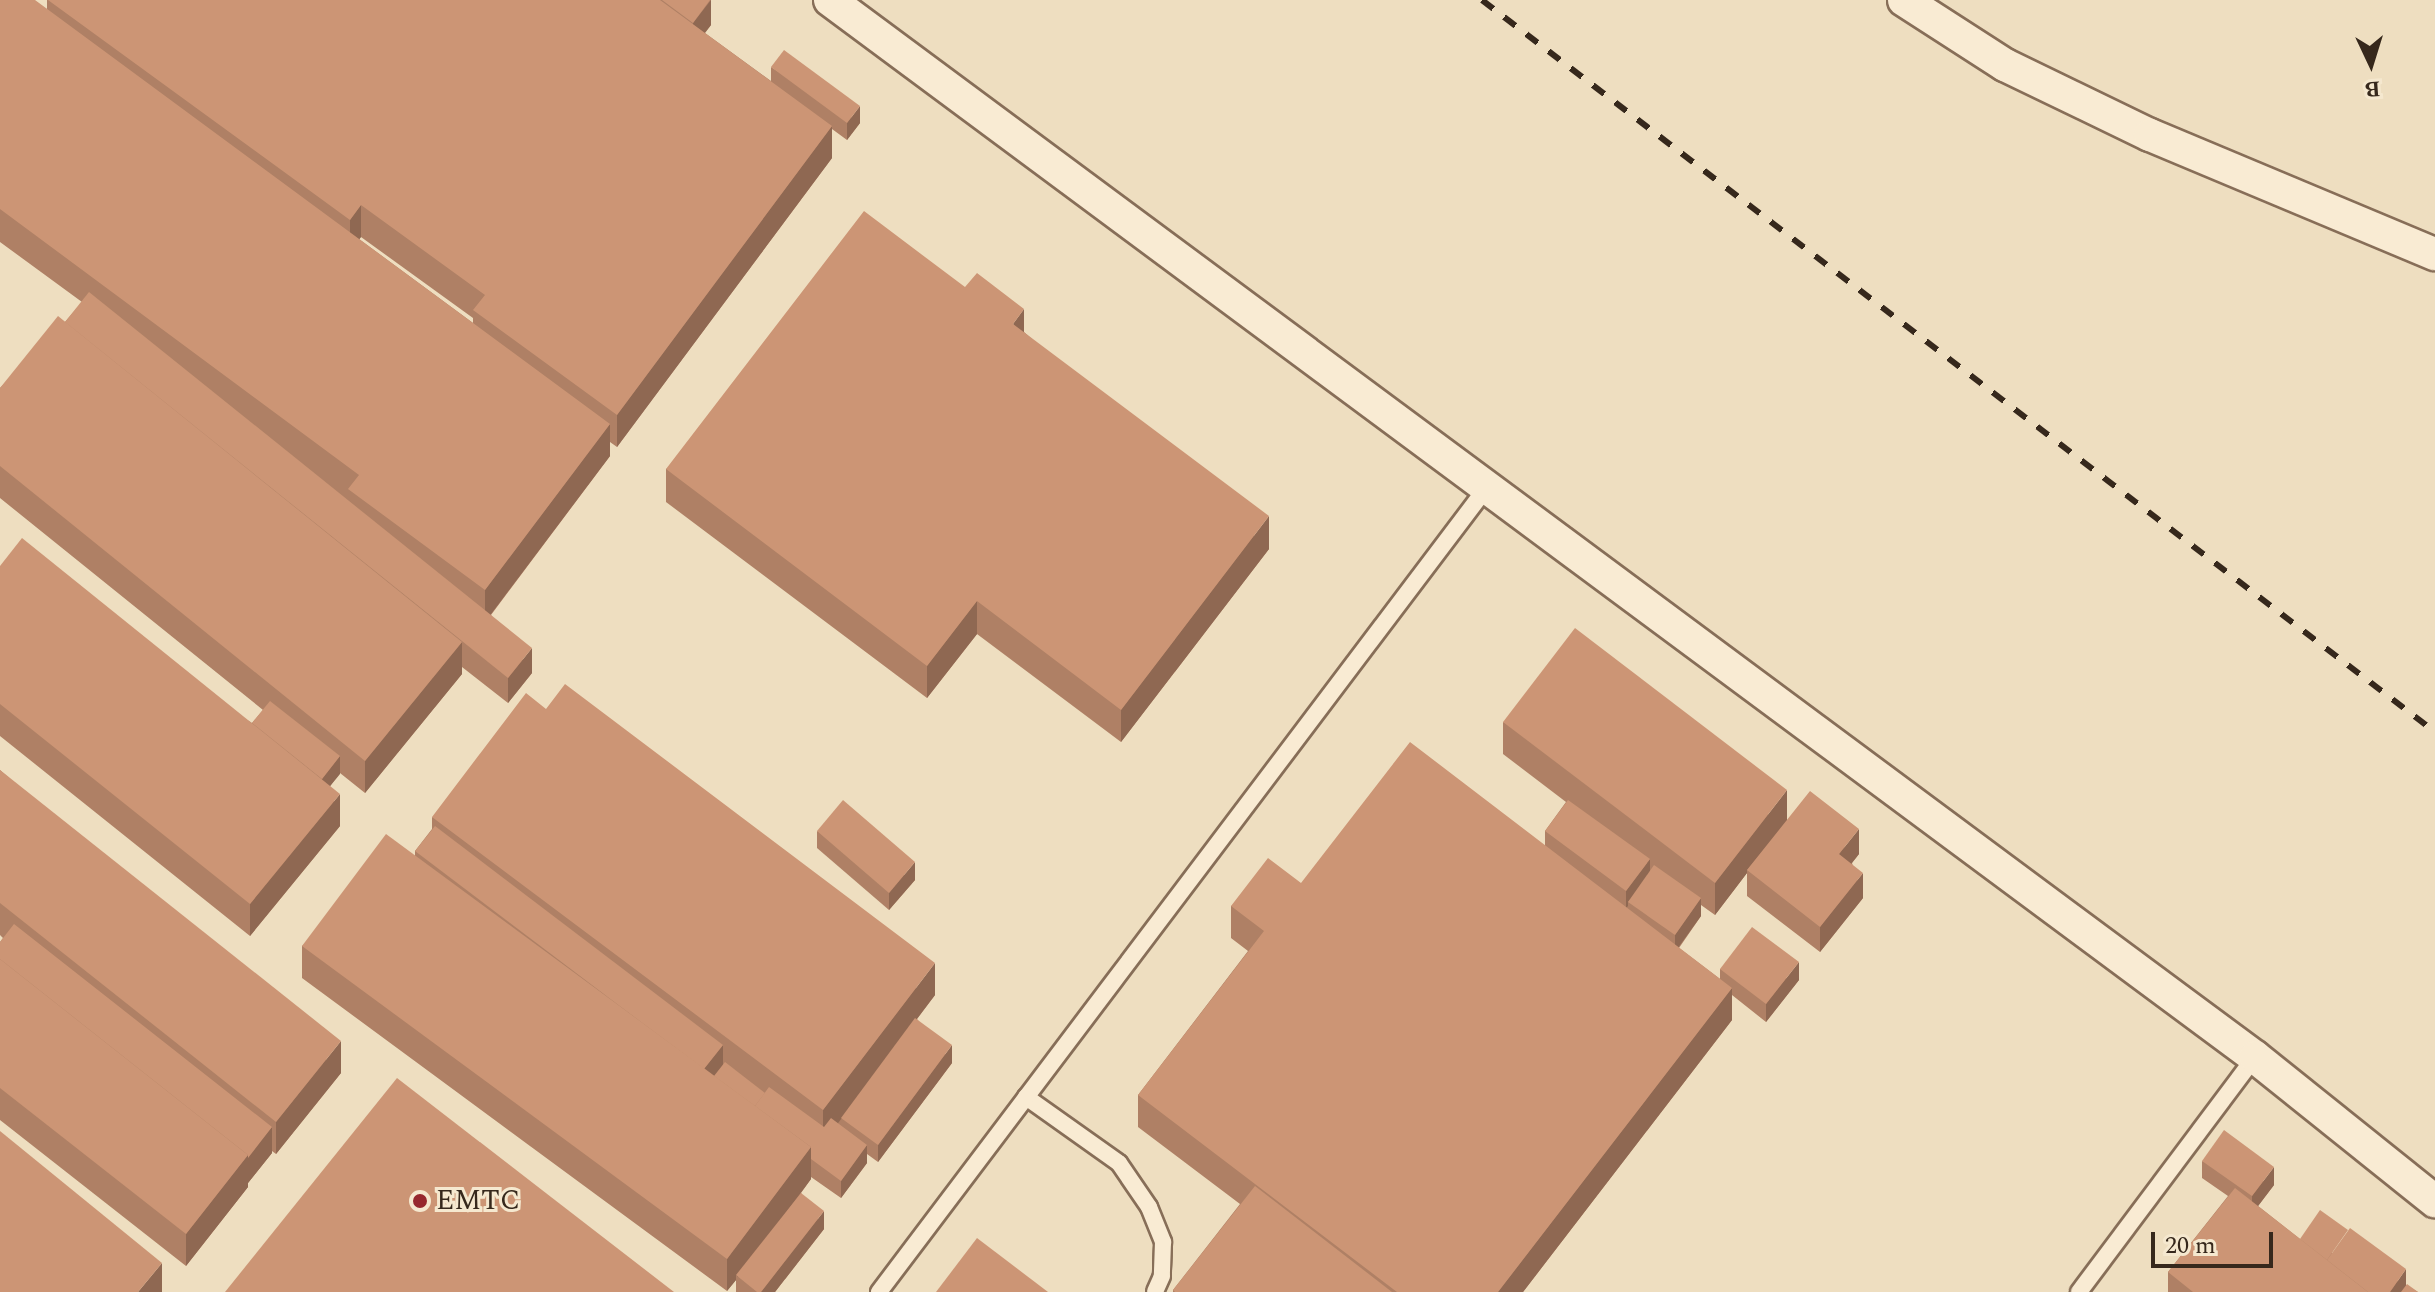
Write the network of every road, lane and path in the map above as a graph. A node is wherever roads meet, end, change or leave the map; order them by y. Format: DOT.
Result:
graph roads {
  1 [pos="830,0"];
  2 [pos="1904,0"];
  3 [pos="2435,254"];
  4 [pos="1487,487"];
  5 [pos="2255,1057"];
  6 [pos="1026,1097"];
  7 [pos="2435,1201"];
  8 [pos="879,1292"];
  9 [pos="1155,1292"];
  10 [pos="2079,1292"];
  1 -- 4 [label="street"];
  2 -- 3 [label="street"];
  4 -- 5 [label="street"];
  4 -- 6 [label="lane"];
  5 -- 7 [label="street"];
  5 -- 10 [label="lane"];
  6 -- 8 [label="lane"];
  6 -- 9 [label="lane"];
}
